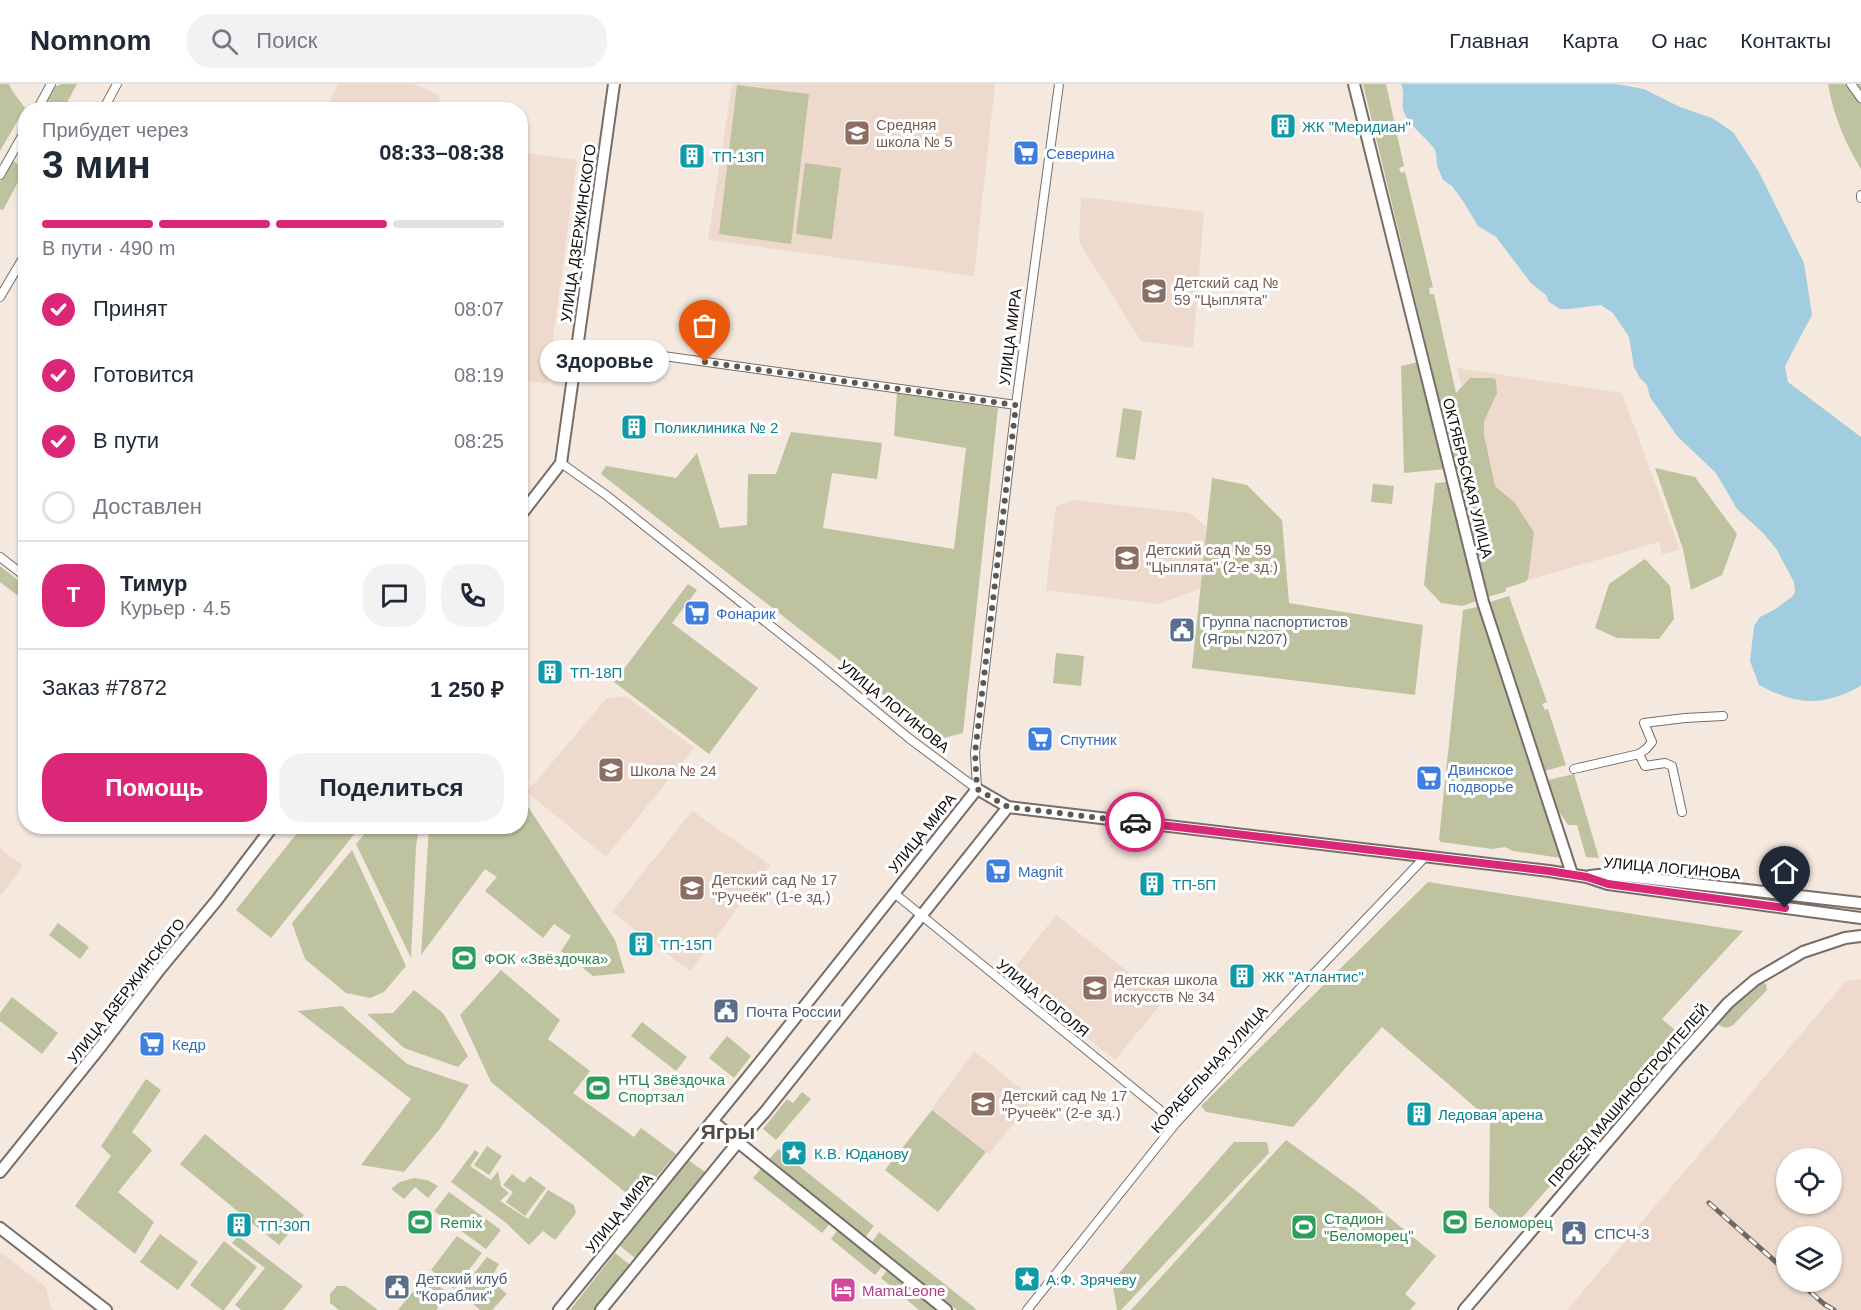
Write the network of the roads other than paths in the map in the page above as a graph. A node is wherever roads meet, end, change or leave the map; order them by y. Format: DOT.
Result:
graph roads {
  1 [pos="51,84"];
  2 [pos="117,84"];
  3 [pos="614,84"];
  4 [pos="1059,84"];
  5 [pos="1354,84"];
  6 [pos="1851,84"];
  7 [pos="1861,98"];
  8 [pos="41,102"];
  9 [pos="107,102"];
  10 [pos="18,143"];
  11 [pos="0,175"];
  12 [pos="18,267"];
  13 [pos="0,297"];
  14 [pos="578,344"];
  15 [pos="1016,405"];
  16 [pos="561,463"];
  17 [pos="528,506"];
  18 [pos="0,557"];
  19 [pos="18,571"];
  20 [pos="1723,716"];
  21 [pos="1639,754"];
  22 [pos="1574,769"];
  23 [pos="977,789"];
  24 [pos="1008,807"];
  25 [pos="1682,812"];
  26 [pos="267,834"];
  27 [pos="1425,857"];
  28 [pos="1572,874"];
  29 [pos="1587,877"];
  30 [pos="894,893"];
  31 [pos="1861,903"];
  32 [pos="921,916"];
  33 [pos="1861,919"];
  34 [pos="1861,936"];
  35 [pos="1845,938"];
  36 [pos="712,1121"];
  37 [pos="1176,1123"];
  38 [pos="738,1142"];
  39 [pos="0,1172"];
  40 [pos="0,1228"];
  41 [pos="106,1310"];
  42 [pos="559,1310"];
  43 [pos="601,1310"];
  44 [pos="946,1310"];
  45 [pos="1027,1310"];
  46 [pos="1464,1310"];
  1 -- 8 [label="street"];
  2 -- 9 [label="street"];
  3 -- 14 [label="main road, УЛИЦА ДЗЕРЖИНСКОГО"];
  4 -- 15 [label="street, УЛИЦА МИРА"];
  5 -- 28 [label="main road, ОКТЯБРЬСКАЯ УЛИЦА"];
  6 -- 7 [label="street"];
  10 -- 11 [label="street"];
  12 -- 13 [label="street"];
  14 -- 15 [label="street"];
  14 -- 16 [label="main road, УЛИЦА ДЗЕРЖИНСКОГО"];
  15 -- 23 [label="street, УЛИЦА МИРА"];
  16 -- 17 [label="main road, УЛИЦА ДЗЕРЖИНСКОГО"];
  16 -- 23 [label="street, УЛИЦА ЛОГИНОВА"];
  18 -- 19 [label="street"];
  20 -- 21 [label="street"];
  21 -- 22 [label="street"];
  21 -- 25 [label="street"];
  23 -- 24 [label="main road, УЛИЦА ЛОГИНОВА"];
  23 -- 30 [label="main road, УЛИЦА МИРА"];
  24 -- 27 [label="main road, УЛИЦА ЛОГИНОВА"];
  24 -- 32 [label="main road"];
  26 -- 39 [label="main road, УЛИЦА ДЗЕРЖИНСКОГО"];
  27 -- 28 [label="main road, УЛИЦА ЛОГИНОВА"];
  27 -- 37 [label="street, КОРАБЕЛЬНАЯ УЛИЦА"];
  28 -- 29 [label="main road, УЛИЦА ЛОГИНОВА"];
  29 -- 31 [label="main road, УЛИЦА ЛОГИНОВА"];
  29 -- 33 [label="main road, УЛИЦА ЛОГИНОВА"];
  30 -- 32 [label="street, УЛИЦА ГОГОЛЯ"];
  30 -- 36 [label="main road, УЛИЦА МИРА"];
  32 -- 37 [label="street, УЛИЦА ГОГОЛЯ"];
  32 -- 38 [label="main road"];
  33 -- 35 [label="main road"];
  34 -- 35 [label="main road, ПРОЕЗД МАШИНОСТРОИТЕЛЕЙ"];
  35 -- 46 [label="main road, ПРОЕЗД МАШИНОСТРОИТЕЛЕЙ"];
  36 -- 38 [label="main road"];
  36 -- 42 [label="main road, УЛИЦА МИРА"];
  37 -- 45 [label="street, КОРАБЕЛЬНАЯ УЛИЦА"];
  38 -- 43 [label="main road"];
  38 -- 44 [label="main road"];
  40 -- 41 [label="main road"];
}
